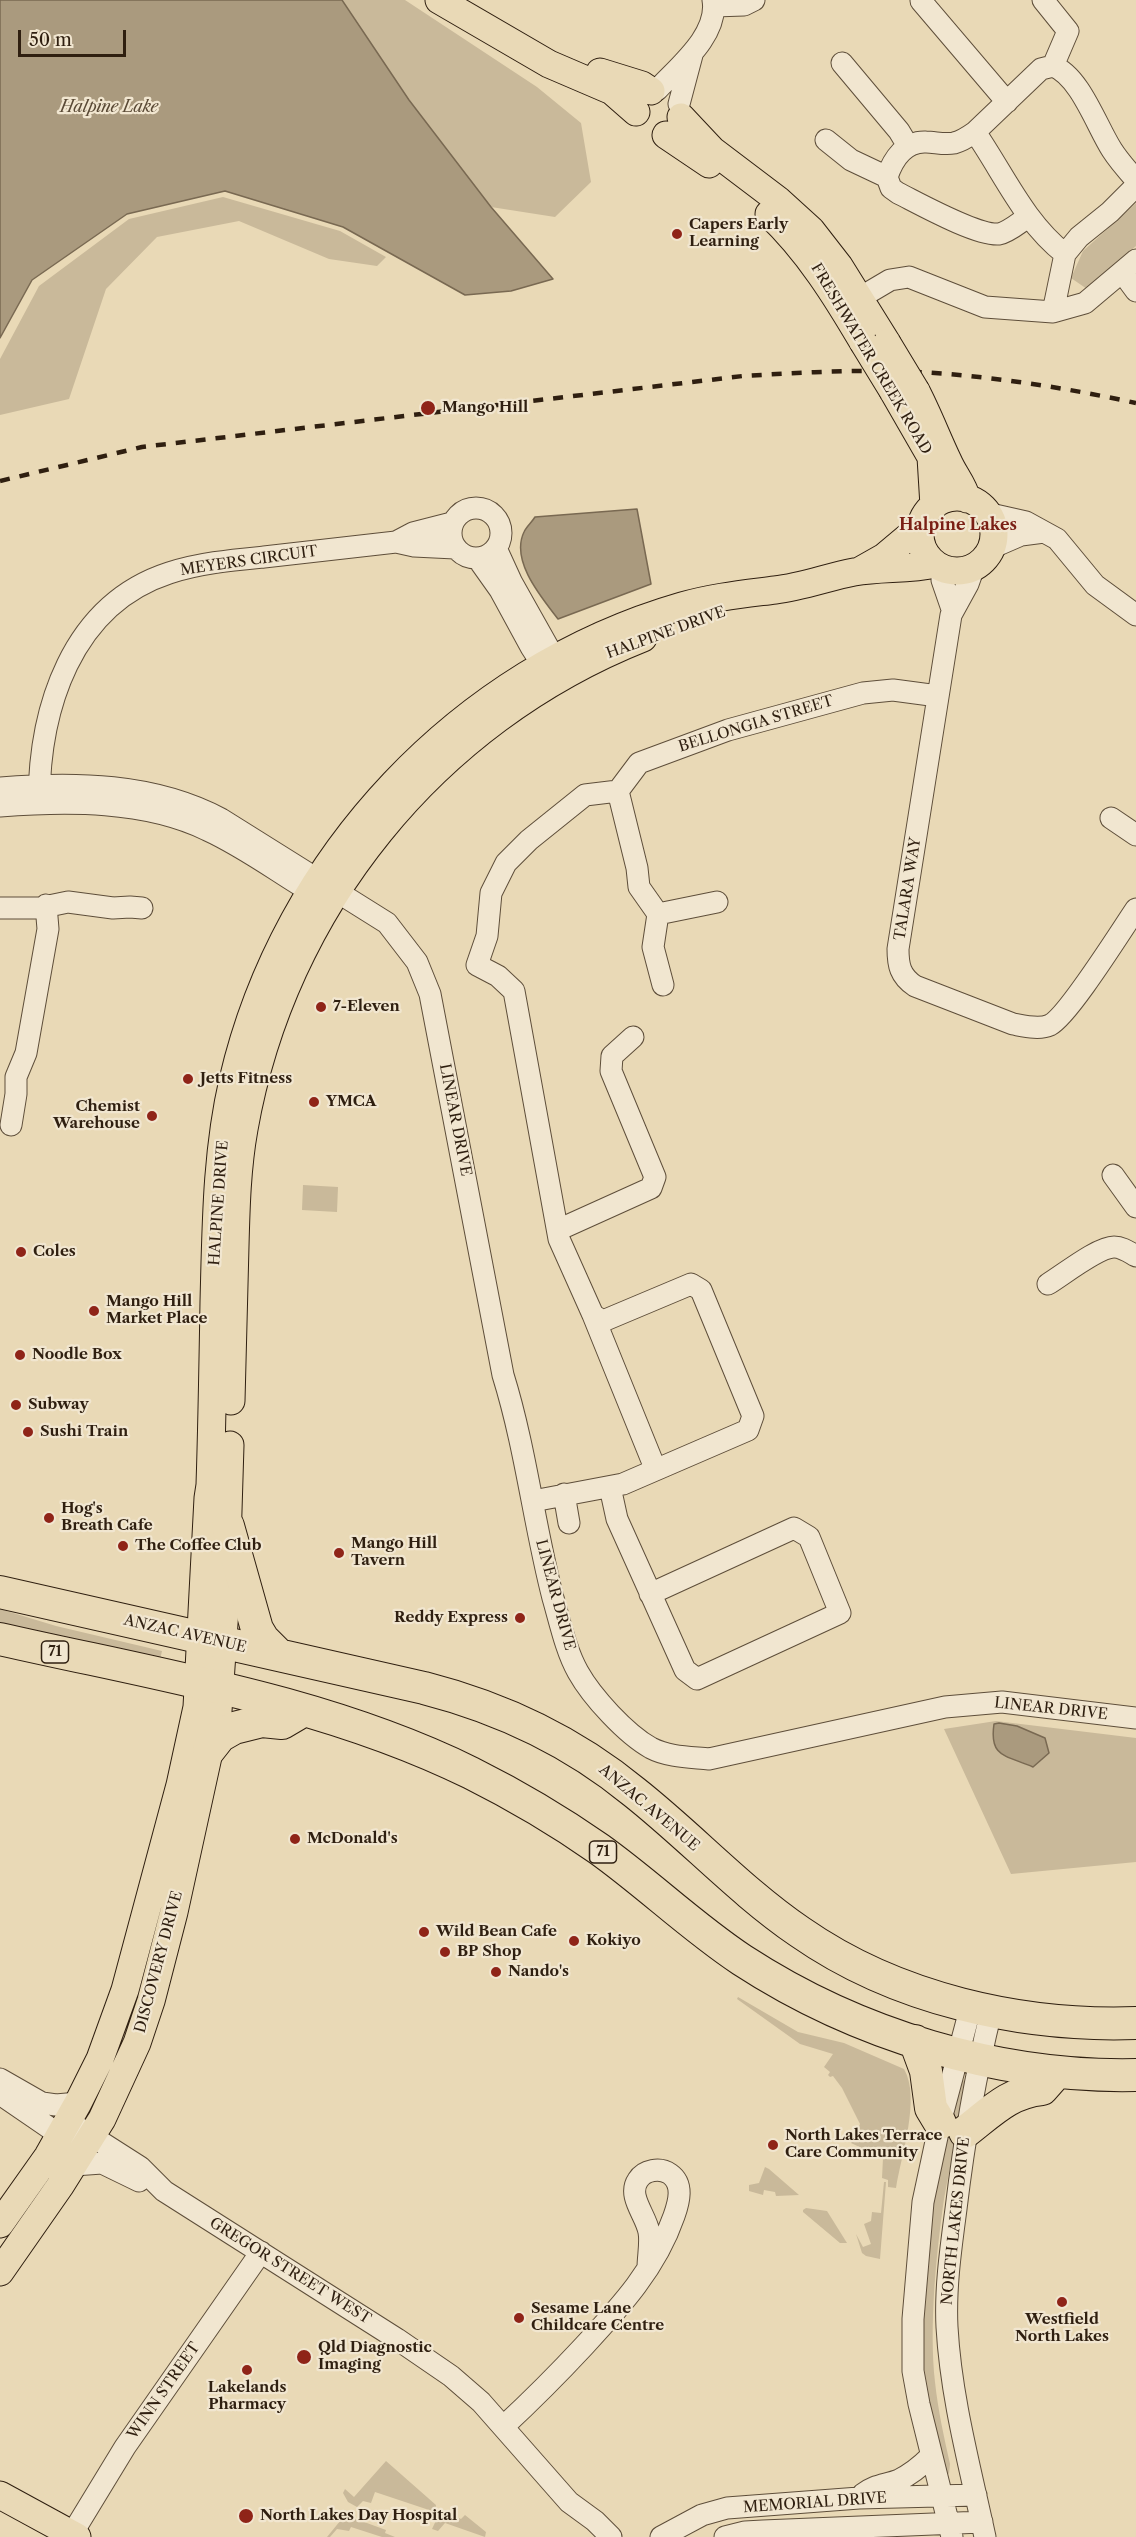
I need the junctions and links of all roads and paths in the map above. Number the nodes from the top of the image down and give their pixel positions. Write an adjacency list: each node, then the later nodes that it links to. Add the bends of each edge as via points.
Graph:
1 (439, 0): 10 (main road, FRESHWATER CREEK ROAD, via 549,64)
2 (461, 0): 10 (main road, FRESHWATER CREEK ROAD, via 535,44 642,86)
3 (754, 0): 6 (street, via 744,5)
4 (1043, 0): 8 (street, via 1068,31)
5 (921, 1): 9 (street)
6 (714, 3): 10 (street, via 709,28)
7 (842, 63): 13 (street, via 900,131)
8 (1053, 66): 9 (street, via 1041,69); 15 (street, via 1066,74 1112,150)
9 (1007, 102): 11 (street)
10 (662, 108): 21 (main road, FRESHWATER CREEK ROAD, via 811,230 839,266)
11 (975, 132): 13 (street, via 952,144 926,142); 17 (street)
12 (826, 140): 14 (street, via 851,160)
13 (908, 146): 14 (street)
14 (888, 177): 17 (street, via 891,188 898,193 987,232 999,234)
15 (1136, 180)
16 (1136, 186): 18 (street)
17 (1028, 217): 18 (street)
18 (1065, 254): 22 (street)
19 (1129, 266): 20 (street); 22 (street, via 1085,303)
20 (1136, 291)
21 (851, 303): 22 (street, via 890,280 909,277 985,307); 23 (main road, FRESHWATER CREEK ROAD, bridge)
22 (1053, 312)
23 (904, 391): 24 (main road, FRESHWATER CREEK ROAD, via 930,417 948,461); 25 (main road, FRESHWATER CREEK ROAD, via 932,457)
24 (976, 506): 25 (main road, via 955,498 944,500); 27 (street); 31 (main road, via 993,530)
25 (927, 516): 33 (main road, via 922,547); 34 (main road, HALPINE DRIVE, via 884,557)
26 (452, 523): 28 (street, MEYERS CIRCUIT, via 413,533); 29 (street); 30 (street, via 462,512 485,510 501,527)
27 (1044, 532): 31 (street, via 1021,535); 36 (street, via 1062,543 1095,585)
28 (396, 542): 29 (street, MEYERS CIRCUIT); 41 (street, MEYERS CIRCUIT, via 183,569 157,578 120,599 84,634 64,670 43,743)
29 (455, 548): 32 (street)
30 (496, 548): 32 (street); 37 (street)
31 (982, 558): 33 (main road, via 952,571); 35 (street, TALARA WAY)
32 (478, 559): 37 (street)
33 (938, 566): 34 (main road, HALPINE DRIVE); 35 (street, TALARA WAY)
34 (857, 572): 37 (main road, HALPINE DRIVE, via 684,605 637,621)
35 (952, 609): 38 (street, TALARA WAY)
36 (1136, 615)
37 (554, 670): 45 (main road, HALPINE DRIVE, via 434,771)
38 (938, 696): 40 (street, BELLONGIA STREET, via 893,690 863,693 728,730 639,763); 50 (street, TALARA WAY, via 898,949 901,972 907,981 1013,1023 1027,1027 1050,1025 1066,1010)
39 (0, 788): 41 (street)
40 (618, 791): 51 (street, via 639,887); 58 (street, via 585,795 506,863 491,894 488,930 477,964 514,991)
41 (39, 794): 42 (street); 45 (street, LINEAR DRIVE, via 177,818)
42 (0, 806)
43 (1111, 818): 44 (street)
44 (1136, 835)
45 (324, 891): 65 (street, LINEAR DRIVE, via 380,931 398,938 417,962 430,994 503,1375); 67 (main road, HALPINE DRIVE, via 308,940 279,1000 261,1055 244,1131 236,1198); 71 (main road, HALPINE DRIVE, via 284,940 256,1007 233,1082 223,1138 216,1232 208,1498)
46 (717, 902): 51 (street)
47 (46, 905): 48 (street); 49 (street, via 68,902); 54 (street, via 48,929 26,1053)
48 (0, 908)
49 (142, 908)
50 (1136, 909)
51 (658, 914): 52 (street, via 653,947)
52 (663, 985)
53 (633, 1036): 58 (street, via 612,1056 611,1071 655,1177 651,1188)
54 (8, 1076): 55 (street, via 16,1094)
55 (11, 1125)
56 (1113, 1175): 57 (street)
57 (1135, 1201)
58 (558, 1230): 61 (street)
59 (1136, 1256): 60 (street, via 1113,1247 1102,1250)
60 (1048, 1284)
61 (593, 1315): 62 (street); 62 (street, via 603,1321 691,1284 701,1290 753,1416 748,1430)
62 (656, 1468): 63 (street)
63 (610, 1487): 64 (street); 69 (street, via 617,1519)
64 (564, 1494): 65 (street); 66 (street)
65 (533, 1501): 75 (street, LINEAR DRIVE, via 560,1623 578,1672 623,1726 651,1748 677,1756 709,1759 945,1707 1002,1702)
66 (569, 1523)
67 (228, 1526): 71 (main road, HALPINE DRIVE); 72 (highway, via 257,1629)
68 (0, 1592): 71 (highway, ANZAC AVENUE)
69 (650, 1594): 69 (street, via 685,1670 697,1678 840,1613 809,1537 794,1528)
70 (0, 1640): 73 (highway, 71)
71 (213, 1640): 72 (highway, ANZAC AVENUE); 73 (main road)
72 (279, 1655): 77 (highway, ANZAC AVENUE, via 458,1697 530,1725 590,1759 633,1791 748,1893 800,1933 881,1977)
73 (209, 1687): 74 (highway, 71); 76 (main road, DISCOVERY DRIVE, via 218,1712); 85 (main road, DISCOVERY DRIVE, via 197,1707 125,1990 100,2059)
74 (303, 1711): 76 (highway, via 282,1723 262,1721 234,1728 220,1736); 79 (highway, 71, via 419,1749 497,1787 599,1849 721,1945 762,1972 816,2002)
75 (1136, 1718)
76 (209, 1750): 87 (main road, DISCOVERY DRIVE, via 151,2001 125,2070)
77 (981, 2009): 78 (highway, ANZAC AVENUE, via 1090,2024); 80 (street, NORTH LAKES DRIVE)
78 (1136, 2023)
79 (915, 2042): 80 (highway, 71); 86 (highway, via 926,2072 931,2108)
80 (969, 2057): 81 (highway, 71); 86 (street, NORTH LAKES DRIVE)
81 (1058, 2072): 82 (highway, 71); 86 (highway, via 1042,2089 1017,2093)
82 (1136, 2075)
83 (0, 2079): 85 (street, via 42,2103 56,2105)
84 (0, 2094): 85 (street)
85 (69, 2120): 87 (street); 89 (main road, DISCOVERY DRIVE)
86 (953, 2127): 94 (street, NORTH LAKES DRIVE, via 923,2202 913,2319 913,2371); 96 (street, NORTH LAKES DRIVE, via 947,2324 954,2394)
87 (83, 2151): 88 (street, GREGOR STREET WEST); 88 (street, GREGOR STREET WEST, via 140,2167); 92 (main road, DISCOVERY DRIVE)
88 (164, 2191): 90 (street, GREGOR STREET WEST)
89 (0, 2224)
90 (261, 2252): 93 (street, GREGOR STREET WEST, via 439,2367 481,2402); 102 (street, WINN STREET, via 125,2447)
91 (648, 2268): 93 (street, via 623,2305)
92 (0, 2272)
93 (503, 2427): 99 (street, GREGOR STREET WEST)
94 (930, 2457): 97 (street, NORTH LAKES DRIVE); 98 (street, via 899,2480 872,2487)
95 (0, 2495): 102 (main road)
96 (976, 2495): 97 (street, MEMORIAL DRIVE); 101 (street, NORTH LAKES DRIVE)
97 (940, 2496): 98 (street, MEMORIAL DRIVE); 100 (street, NORTH LAKES DRIVE)
98 (859, 2498): 105 (street, MEMORIAL DRIVE, via 725,2509 692,2519)
99 (569, 2502): 103 (street, GREGOR STREET WEST); 104 (street, GREGOR STREET WEST)
100 (950, 2530): 101 (street, MEMORIAL DRIVE); 106 (street, MEMORIAL DRIVE, via 754,2531)
101 (983, 2530)
102 (75, 2536)
103 (591, 2537)
104 (611, 2537)
105 (661, 2537)
106 (725, 2537)

